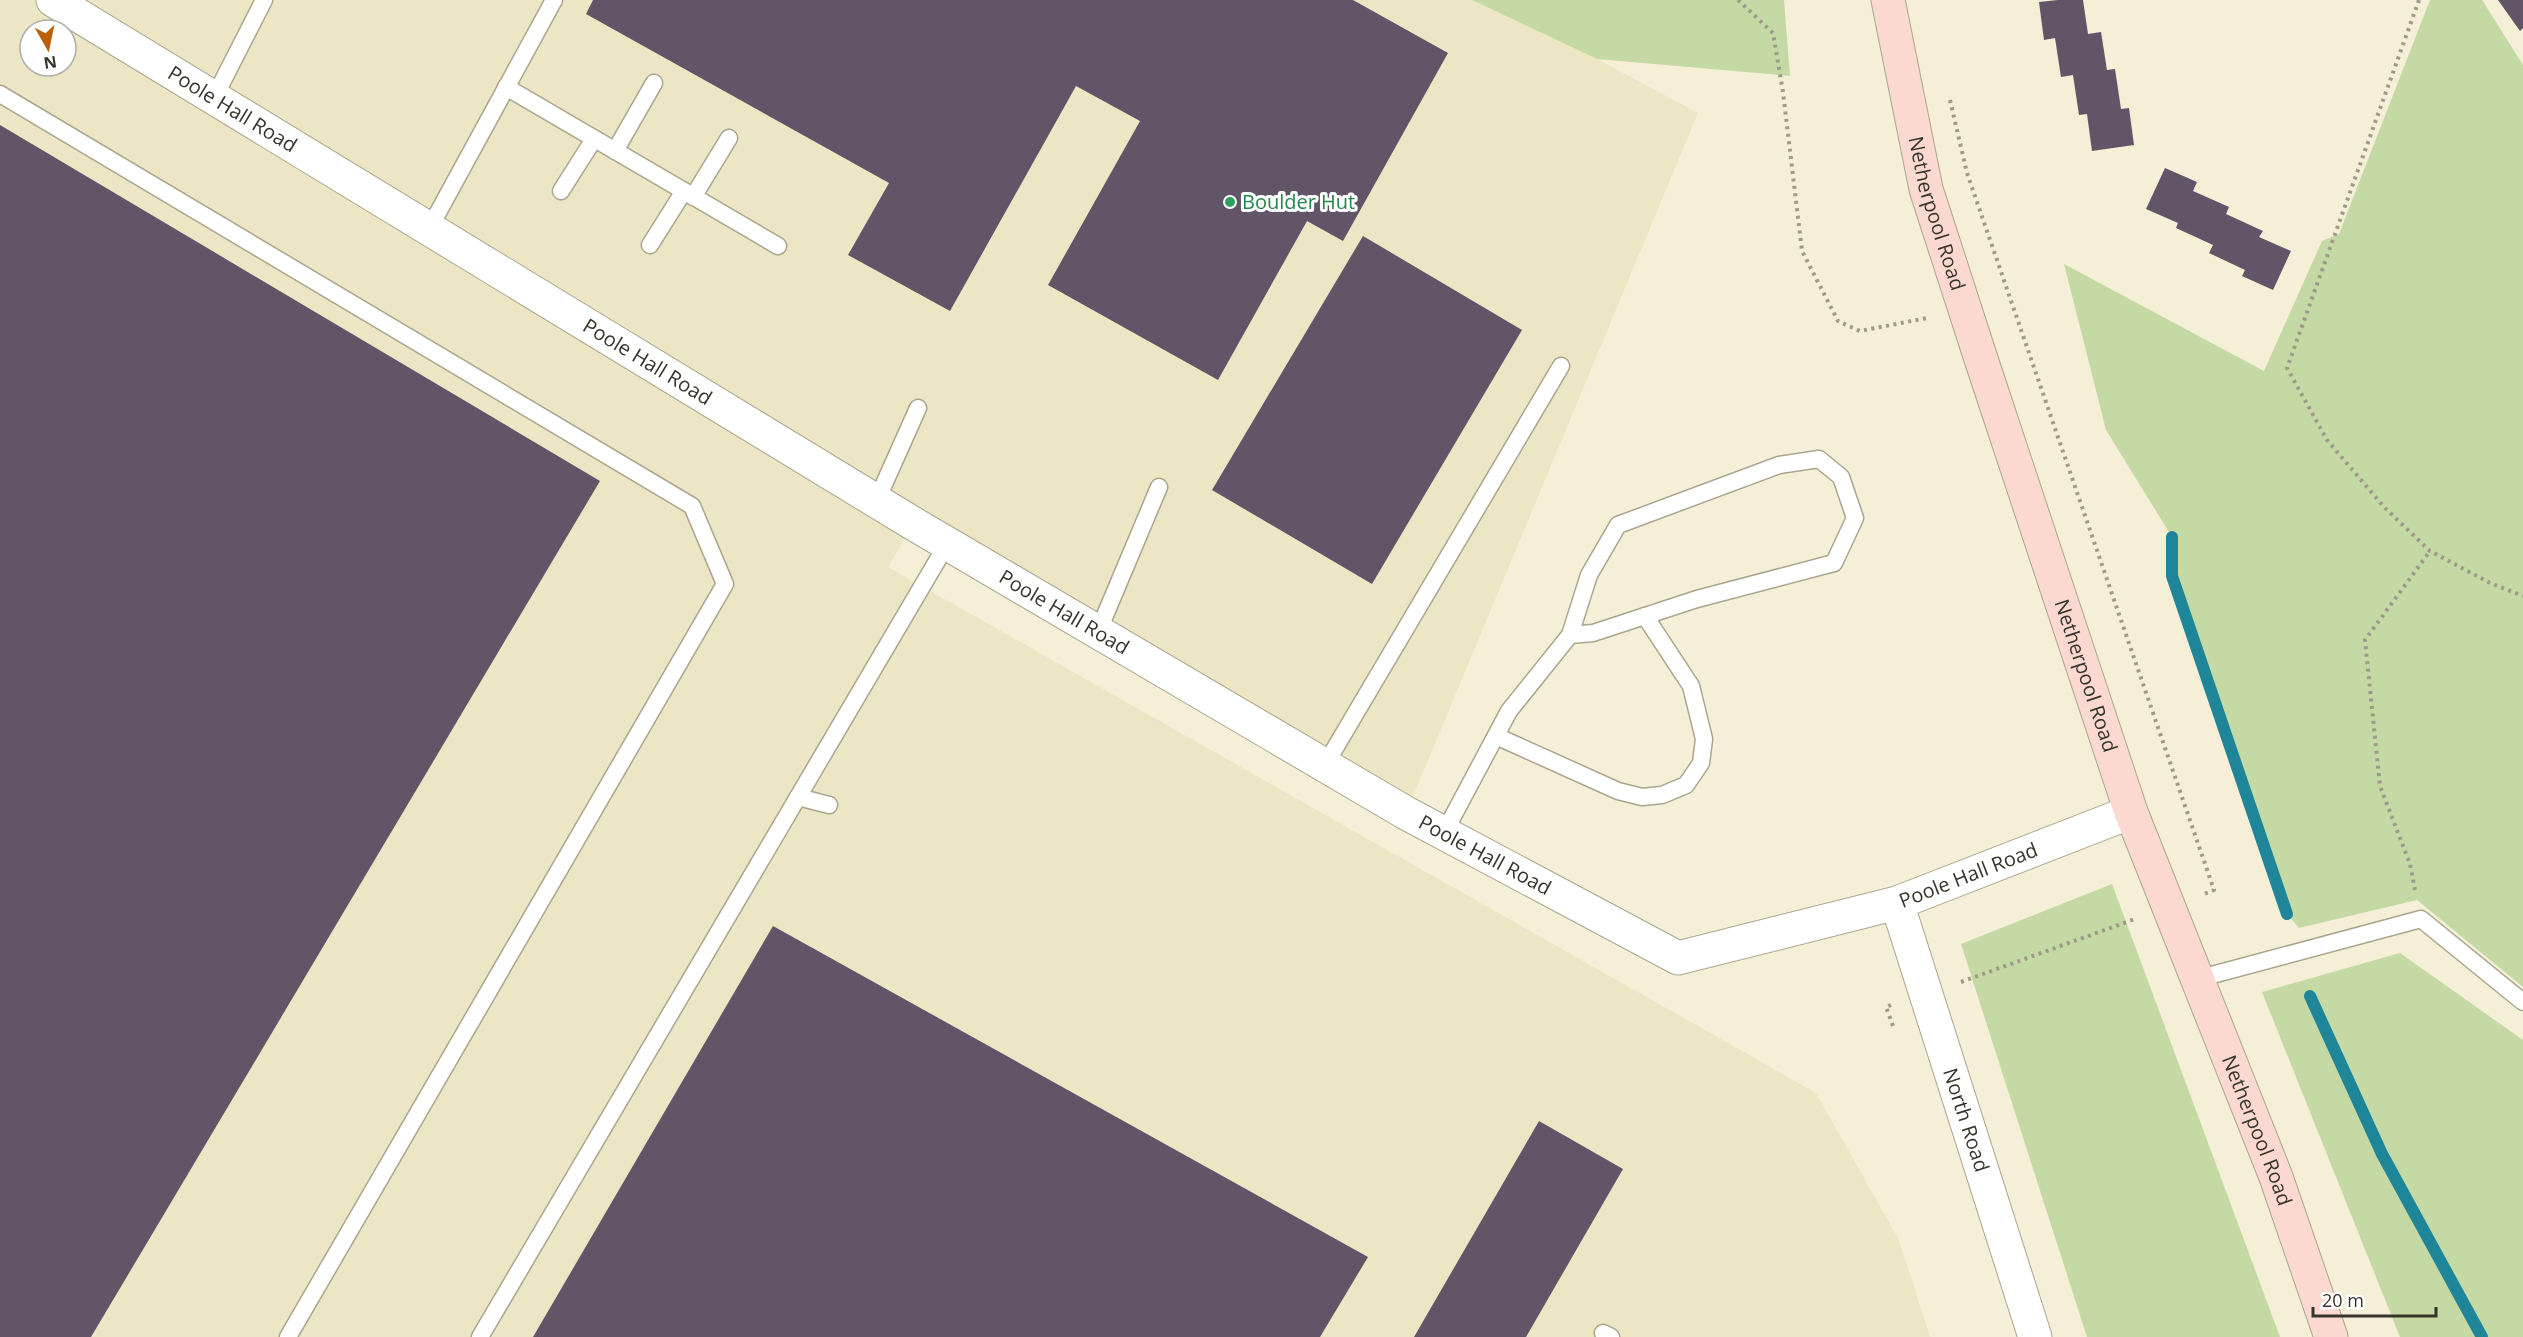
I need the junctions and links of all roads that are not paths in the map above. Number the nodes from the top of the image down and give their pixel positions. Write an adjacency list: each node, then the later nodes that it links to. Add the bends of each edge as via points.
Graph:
1 (53, 0): 8 (street, Poole Hall Road)
2 (264, 0): 8 (lane)
3 (554, 0): 6 (lane)
4 (1888, 0): 29 (main road, Netherpool Road, via 1926,189)
5 (654, 83): 11 (lane)
6 (506, 87): 10 (lane); 14 (lane)
7 (0, 94): 34 (lane, via 692,506 725,584)
8 (214, 98): 14 (street, Poole Hall Road)
9 (729, 138): 13 (lane)
10 (594, 139): 11 (lane); 12 (lane)
11 (615, 151): 13 (lane)
12 (561, 191)
13 (688, 194): 15 (lane); 16 (lane)
14 (429, 229): 20 (street, Poole Hall Road)
15 (650, 245)
16 (778, 246)
17 (1561, 366): 26 (lane)
18 (918, 408): 20 (lane)
19 (1159, 487): 23 (lane)
20 (876, 502): 21 (street, Poole Hall Road)
21 (946, 544): 23 (street, Poole Hall Road); 27 (lane)
22 (1645, 616): 24 (lane, via 1593,633); 24 (lane, via 1834,563 1855,518 1841,477 1819,459 1779,465 1618,525 1589,575); 25 (lane, via 1691,686 1704,740 1701,763 1686,785 1662,795 1618,791)
23 (1098, 632): 26 (street, Poole Hall Road)
24 (1570, 635): 25 (lane, via 1509,711)
25 (1496, 736): 30 (lane)
26 (1325, 765): 30 (street, Poole Hall Road)
27 (798, 797): 28 (lane); 35 (lane)
28 (829, 805)
29 (2131, 812): 31 (street, Poole Hall Road); 32 (main road, Netherpool Road)
30 (1444, 833): 31 (street, Poole Hall Road, via 1678,958)
31 (1897, 903): 36 (street, North Road)
32 (2197, 979): 33 (lane, via 2421,919); 37 (main road, Netherpool Road, via 2276,1177)
33 (2523, 1002)
34 (288, 1337)
35 (480, 1337)
36 (2035, 1337)
37 (2331, 1337)

